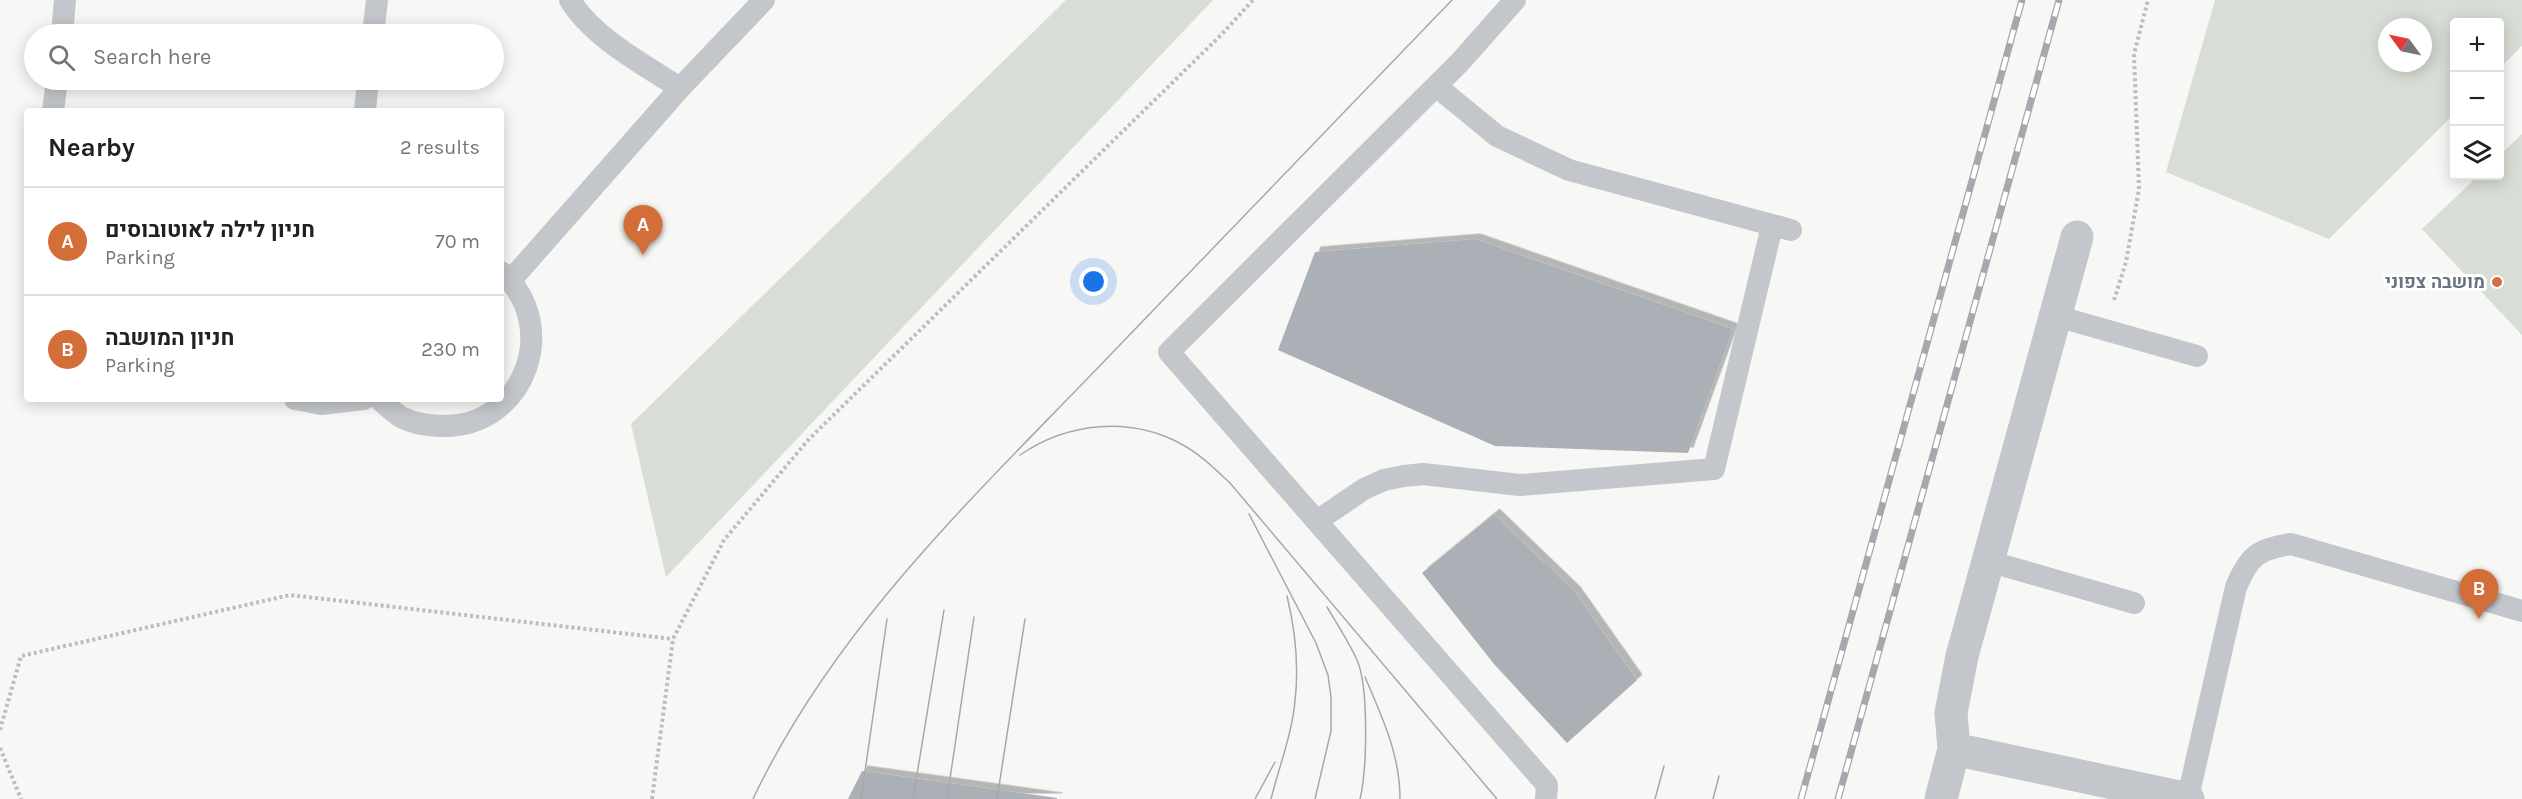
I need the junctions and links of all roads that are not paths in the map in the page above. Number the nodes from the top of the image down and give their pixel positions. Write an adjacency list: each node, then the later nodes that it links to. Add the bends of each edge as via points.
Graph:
1 (65, 0): 6 (lane)
2 (377, 0): 7 (lane)
3 (570, 0): 9 (lane, via 577,12 620,49)
4 (764, 0): 9 (lane)
5 (1515, 0): 8 (lane)
6 (63, 24)
7 (374, 24)
8 (1436, 86): 21 (lane, via 1169,352); 21 (lane, via 1497,136 1569,170 1782,228 1713,469 1520,485 1432,475 1404,476 1364,489)
9 (680, 88): 15 (lane)
10 (56, 90): 12 (lane)
11 (367, 90): 13 (lane)
12 (53, 108)
13 (365, 108)
14 (2077, 237): 16 (street)
15 (506, 276): 20 (lane, via 527,307 533,337 528,368 513,395 490,415 461,426 431,426 401,417)
16 (2056, 316): 17 (lane); 22 (street)
17 (2197, 356)
18 (311, 402): 19 (lane)
19 (338, 402)
20 (383, 402)
21 (1317, 521): 27 (lane, via 1547,784)
22 (1988, 561): 23 (lane); 25 (street, via 1951,713)
23 (2134, 603)
24 (2522, 612): 26 (lane, via 2291,544 2255,555 2236,587)
25 (1954, 749): 26 (street); 28 (street)
26 (2188, 798)
27 (1546, 799)
28 (1941, 799)

